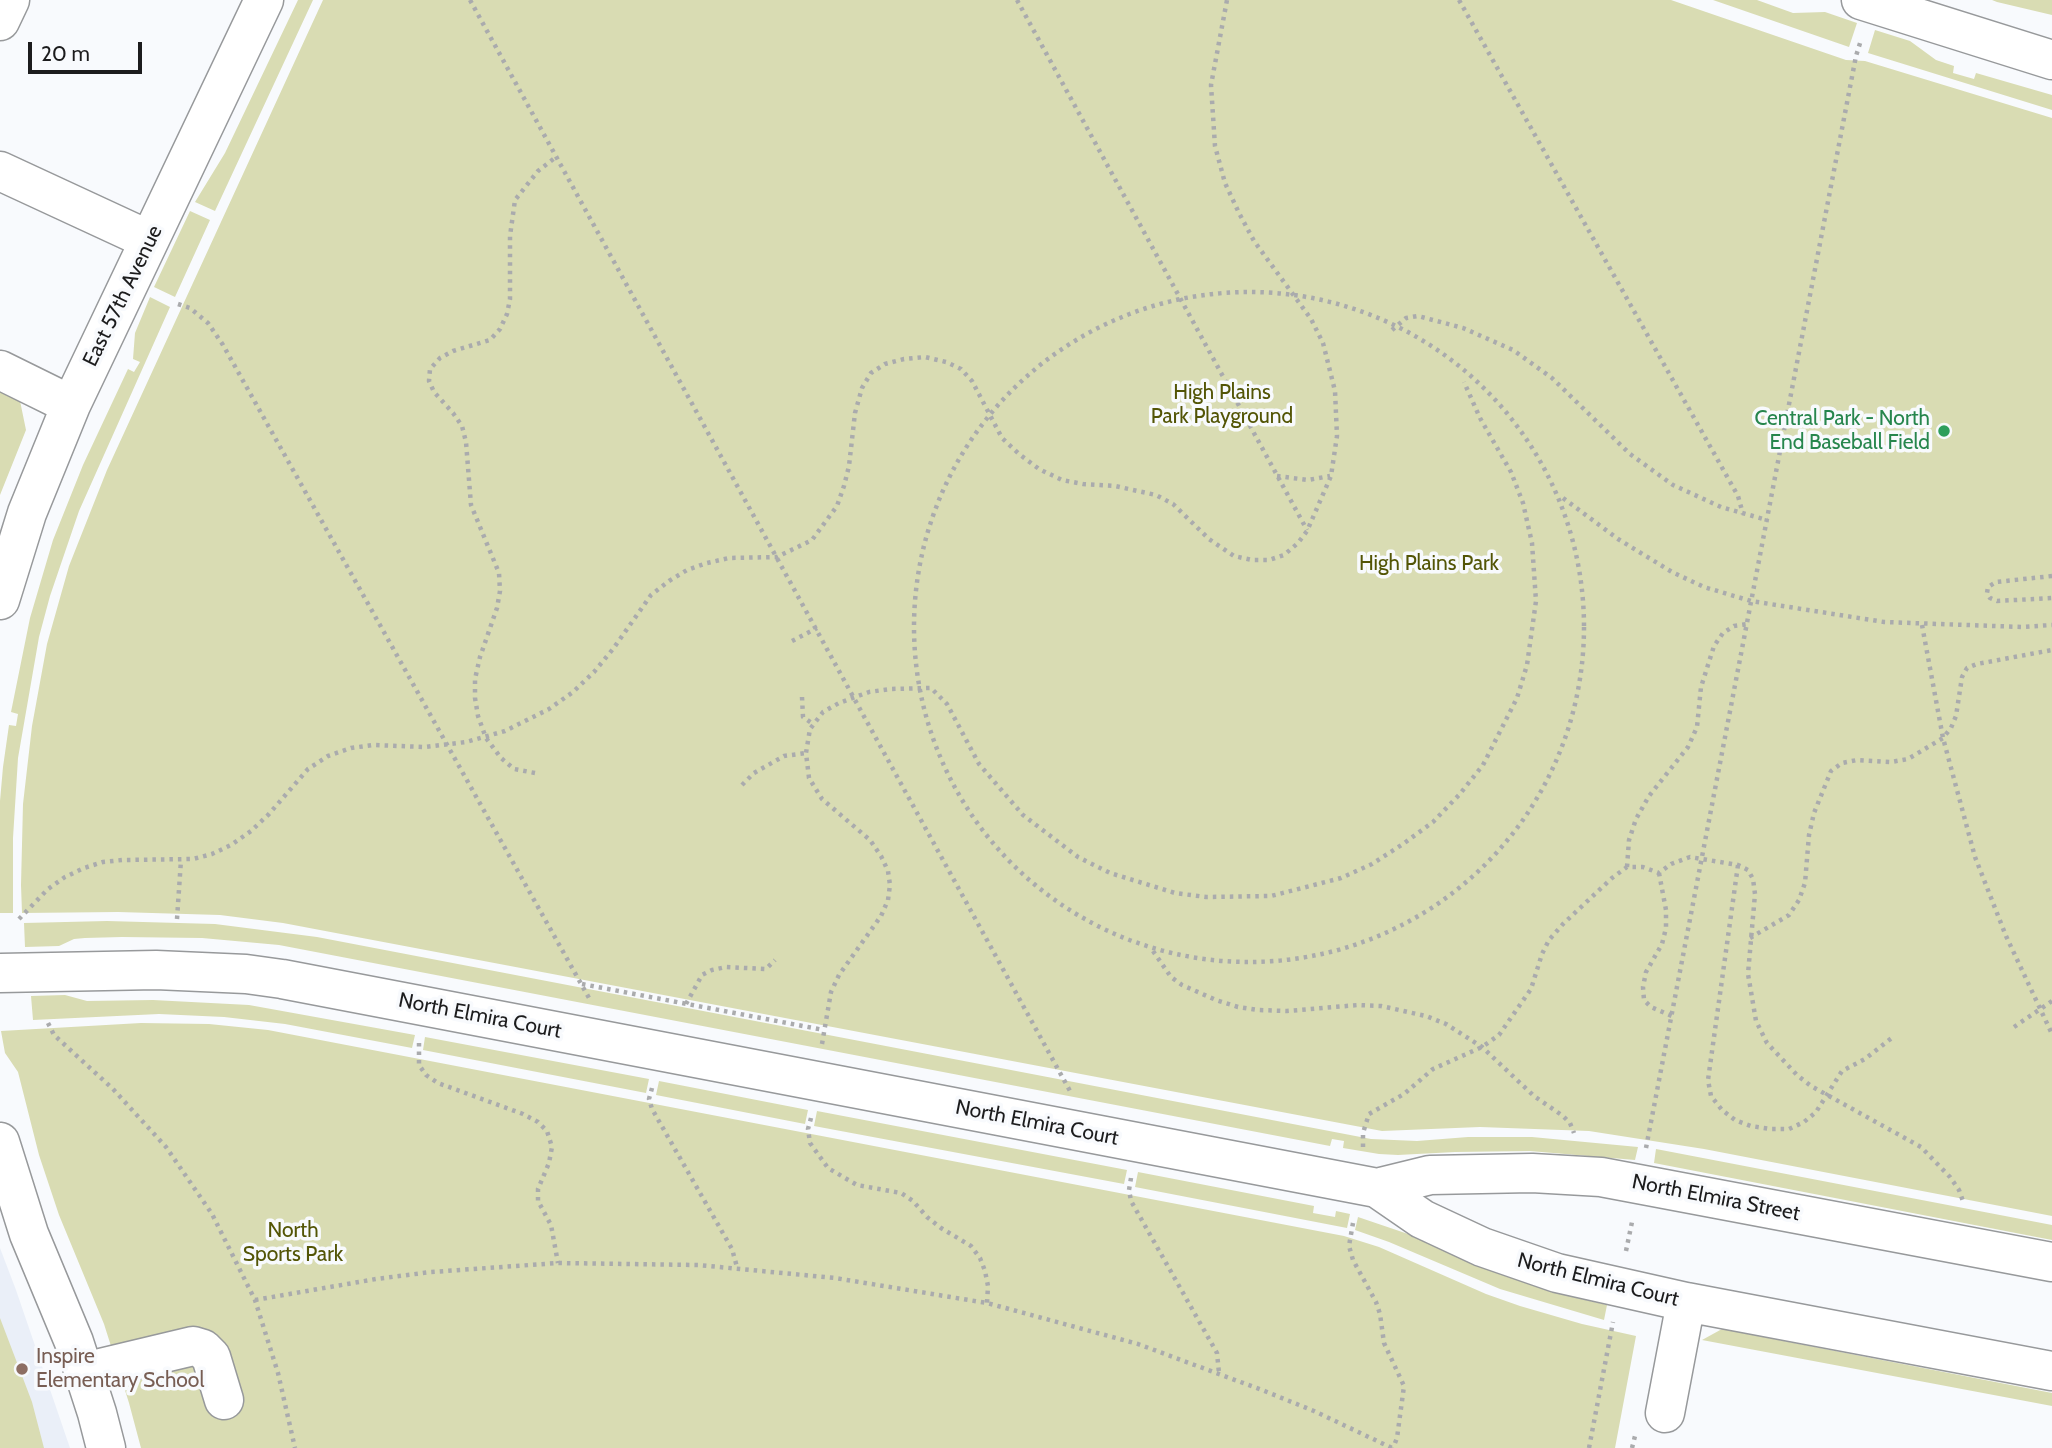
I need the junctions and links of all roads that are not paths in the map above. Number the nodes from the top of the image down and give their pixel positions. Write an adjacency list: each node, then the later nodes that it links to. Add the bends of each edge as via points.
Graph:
1 (10, 0): 4 (street)
2 (264, 0): 7 (street, East 57th Avenue)
3 (1862, 18): 5 (street)
4 (0, 21)
5 (2052, 60)
6 (0, 171): 7 (street)
7 (149, 240): 9 (street, East 57th Avenue)
8 (0, 370): 9 (street)
9 (71, 405): 10 (street, East 57th Avenue, via 27,513)
10 (0, 600)
11 (0, 973): 13 (street, North Elmira Court, via 156,970 282,979)
12 (0, 1142): 17 (street, via 29,1234)
13 (1366, 1201): 14 (street, North Elmira Street, via 1430,1175 1601,1177); 15 (street, North Elmira Court, via 1422,1219 1522,1262)
14 (2052, 1262)
15 (1686, 1302): 16 (street, North Elmira Court); 19 (street)
16 (2052, 1371)
17 (84, 1372): 18 (street, via 193,1346 211,1357); 20 (street)
18 (224, 1400)
19 (1665, 1413)
20 (106, 1448)

